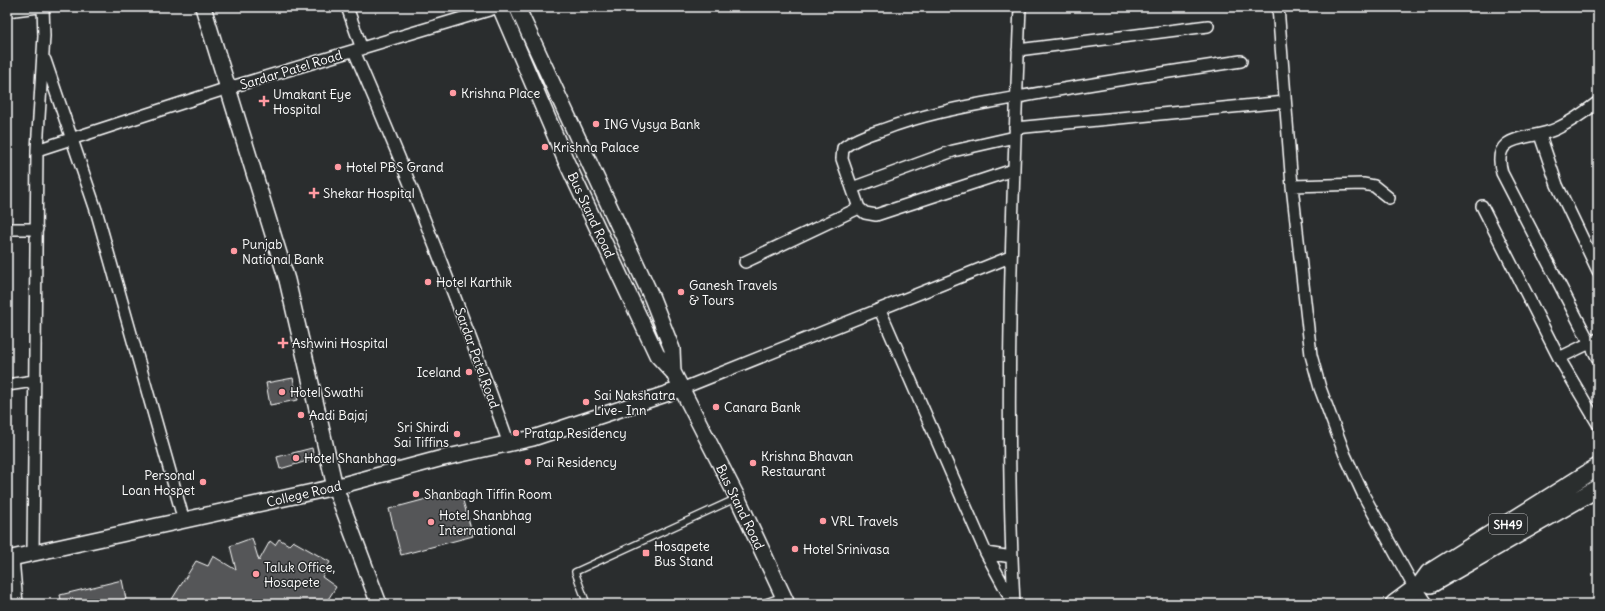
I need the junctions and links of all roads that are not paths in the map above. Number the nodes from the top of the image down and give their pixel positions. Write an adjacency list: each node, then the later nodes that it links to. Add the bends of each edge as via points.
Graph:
1 (38, 7): 9 (street)
2 (43, 7): 13 (street)
3 (204, 7): 15 (main road, Sardar Patel Road)
4 (348, 7): 11 (street, Sardar Patel Road)
5 (500, 7): 11 (street, Sardar Patel Road); 38 (main road, Bus Stand Road, via 566,161 657,355)
6 (515, 7): 38 (main road, Bus Stand Road, via 652,298 672,349)
7 (1021, 7): 12 (street)
8 (1278, 7): 17 (street)
9 (7, 11)
10 (1208, 26): 12 (street)
11 (358, 50): 15 (street, Sardar Patel Road); 43 (street, Sardar Patel Road, via 474,344)
12 (1018, 50): 16 (street)
13 (43, 56): 21 (street); 22 (street)
14 (1241, 61): 16 (street)
15 (228, 88): 21 (street); 45 (main road, Sardar Patel Road, via 287,280)
16 (1016, 97): 19 (street); 25 (street, via 908,120 848,144 843,148 842,159)
17 (1285, 102): 19 (street); 24 (street)
18 (1598, 102): 20 (street, via 1556,129)
19 (1015, 133): 23 (street); 25 (street, via 953,151)
20 (1540, 135): 33 (street, via 1557,185); 35 (street, via 1508,142 1500,153 1499,163 1502,173)
21 (71, 138): 22 (street); 48 (street, via 96,210)
22 (37, 150): 30 (street)
23 (1013, 170): 28 (street, via 876,215); 31 (street)
24 (1292, 186): 26 (street, via 1363,184 1374,186); 53 (street, via 1311,355 1320,388 1345,455 1364,496)
25 (852, 188): 28 (street)
26 (1388, 198)
27 (1482, 206): 36 (street)
28 (859, 208): 32 (street)
29 (7, 229): 30 (street)
30 (37, 229): 39 (street)
31 (1010, 257): 34 (street); 51 (street, via 1009,521)
32 (745, 262)
33 (1598, 270)
34 (880, 310): 41 (street); 50 (street)
35 (1594, 341): 36 (street); 37 (street)
36 (1560, 358): 42 (street)
37 (1598, 359)
38 (673, 372): 41 (main road, Bus Stand Road)
39 (34, 381): 40 (street); 49 (street)
40 (7, 385)
41 (681, 389): 43 (main road, College Road, via 598,418); 47 (main road, Bus Stand Road)
42 (1598, 424)
43 (509, 444): 45 (main road, College Road, via 439,459)
44 (1598, 467): 53 (main road, SH49, via 1429,573)
45 (335, 487): 48 (main road, College Road); 56 (main road, Sardar Patel Road)
46 (1598, 488): 53 (main road, SH49, via 1433,584)
47 (737, 497): 54 (main road, Bus Stand Road); 57 (lane, via 575,572)
48 (184, 521): 49 (main road, College Road)
49 (33, 553): 52 (main road, College Road)
50 (986, 553): 51 (street); 59 (street)
51 (1012, 557): 59 (street)
52 (10, 558): 55 (street)
53 (1418, 586): 60 (main road, SH49); 61 (main road)
54 (786, 600): 58 (lane)
55 (17, 604)
56 (379, 604)
57 (587, 604)
58 (760, 604)
59 (1013, 604)
60 (1394, 604)
61 (1425, 604)

